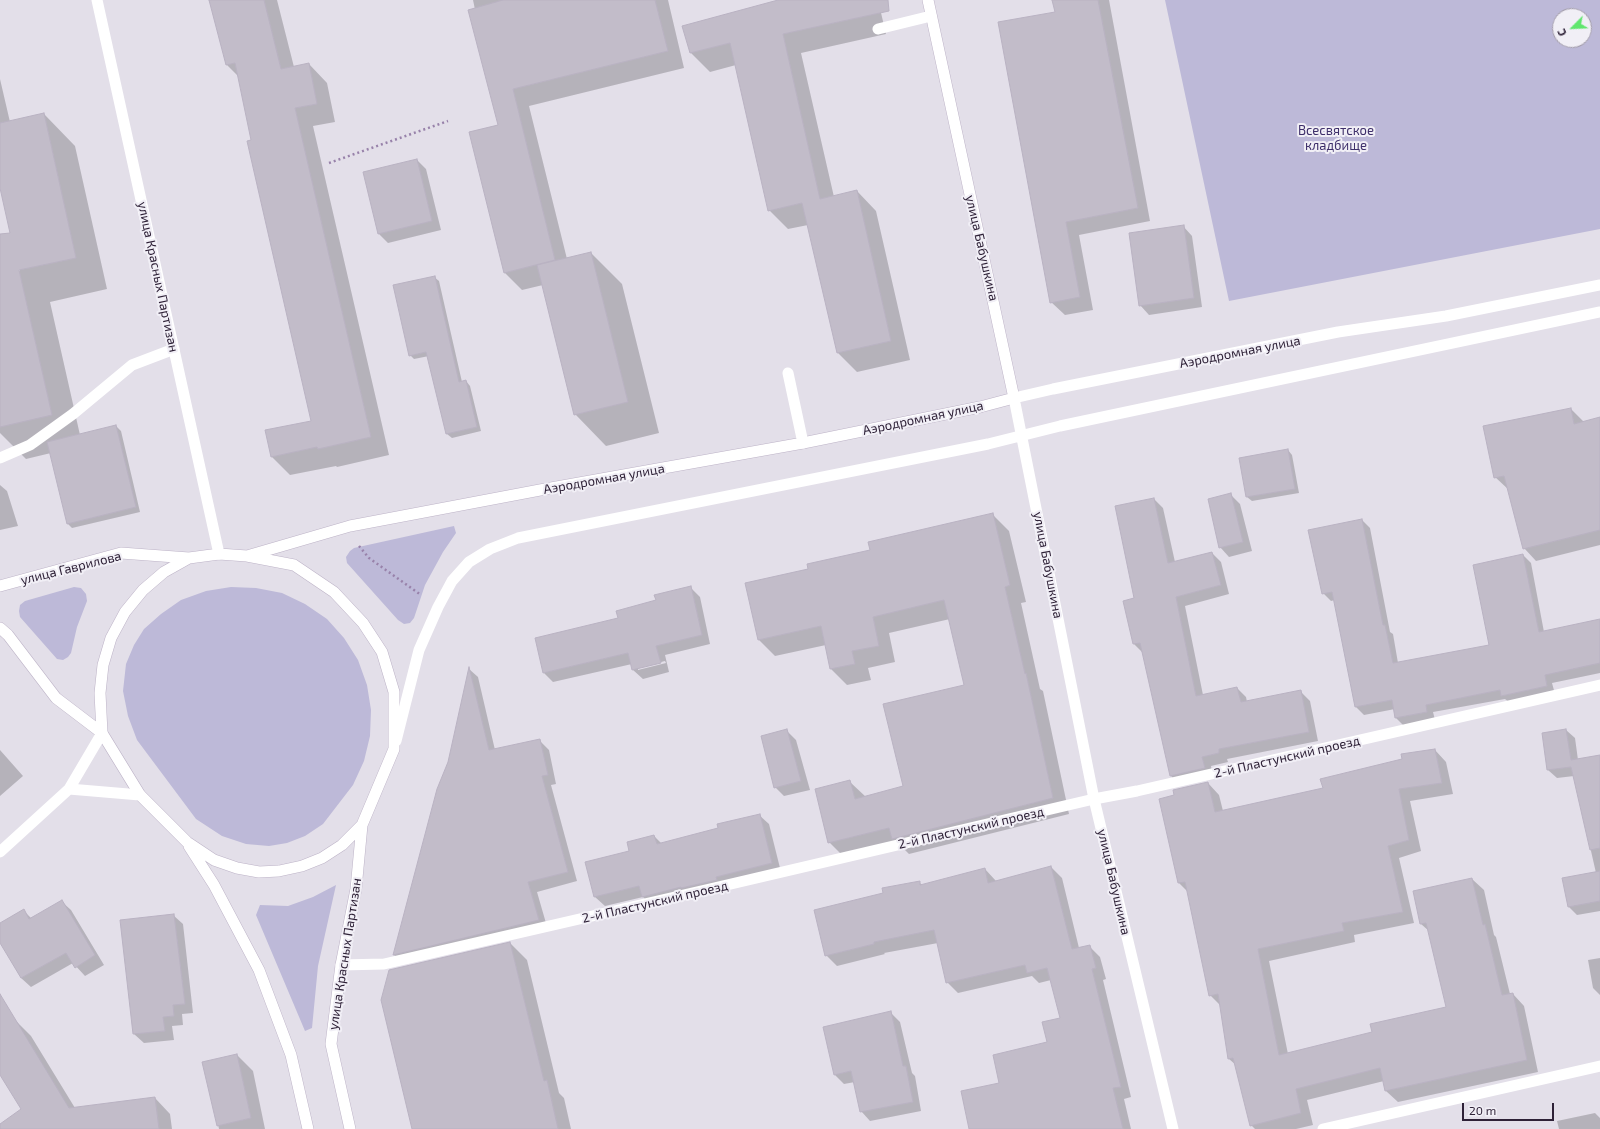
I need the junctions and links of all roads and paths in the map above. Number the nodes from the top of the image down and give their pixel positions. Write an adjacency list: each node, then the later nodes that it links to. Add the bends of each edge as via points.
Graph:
1 (97, 0): 9 (street, улица Красных Партизан)
2 (928, 0): 3 (street, улица Бабушкина)
3 (931, 16): 4 (street); 11 (street, улица Бабушкина)
4 (878, 29)
5 (448, 121): 6 (path)
6 (329, 163)
7 (1600, 285): 11 (street, Аэродромная улица, via 1446,316 1338,332)
8 (1600, 312): 12 (street)
9 (174, 349): 14 (street, via 132,365 73,414 30,445); 16 (street, улица Красных Партизан)
10 (788, 373): 13 (street)
11 (1014, 398): 12 (street, улица Бабушкина); 13 (street, Аэродромная улица)
12 (1022, 436): 24 (street, via 518,538 490,549 469,562 452,581 438,607 419,650); 27 (street, улица Бабушкина)
13 (803, 443): 17 (street, Аэродромная улица, via 350,526)
14 (0, 458)
15 (359, 546): 20 (path, via 369,558)
16 (219, 554): 17 (street); 18 (street)
17 (247, 556): 24 (street, via 294,565 334,592 363,622 382,652 394,692)
18 (190, 558): 19 (street, улица Гаврилова, via 121,553); 23 (street, via 164,572 143,590 125,612 111,638 103,665 100,693)
19 (0, 586)
20 (421, 595)
21 (0, 628): 23 (street, via 56,698)
22 (1600, 685): 27 (street, 2-й Пластунский проезд, via 1144,789)
23 (102, 733): 25 (street); 26 (street)
24 (394, 749): 28 (street)
25 (69, 789): 26 (street); 30 (street)
26 (140, 795): 29 (street)
27 (1094, 798): 31 (street, 2-й Пластунский проезд, via 384,964); 35 (street, улица Бабушкина)
28 (362, 825): 29 (street, via 342,845 322,858 279,871 260,872 237,868 214,860); 31 (street, улица Красных Партизан, via 356,889)
29 (187, 842): 33 (street, via 214,885 259,970 291,1055)
30 (0, 852)
31 (341, 965): 34 (street, улица Красных Партизан, via 331,1044)
32 (1600, 1066): 36 (street)
33 (308, 1129)
34 (350, 1129)
35 (1173, 1129)
36 (1323, 1129)

